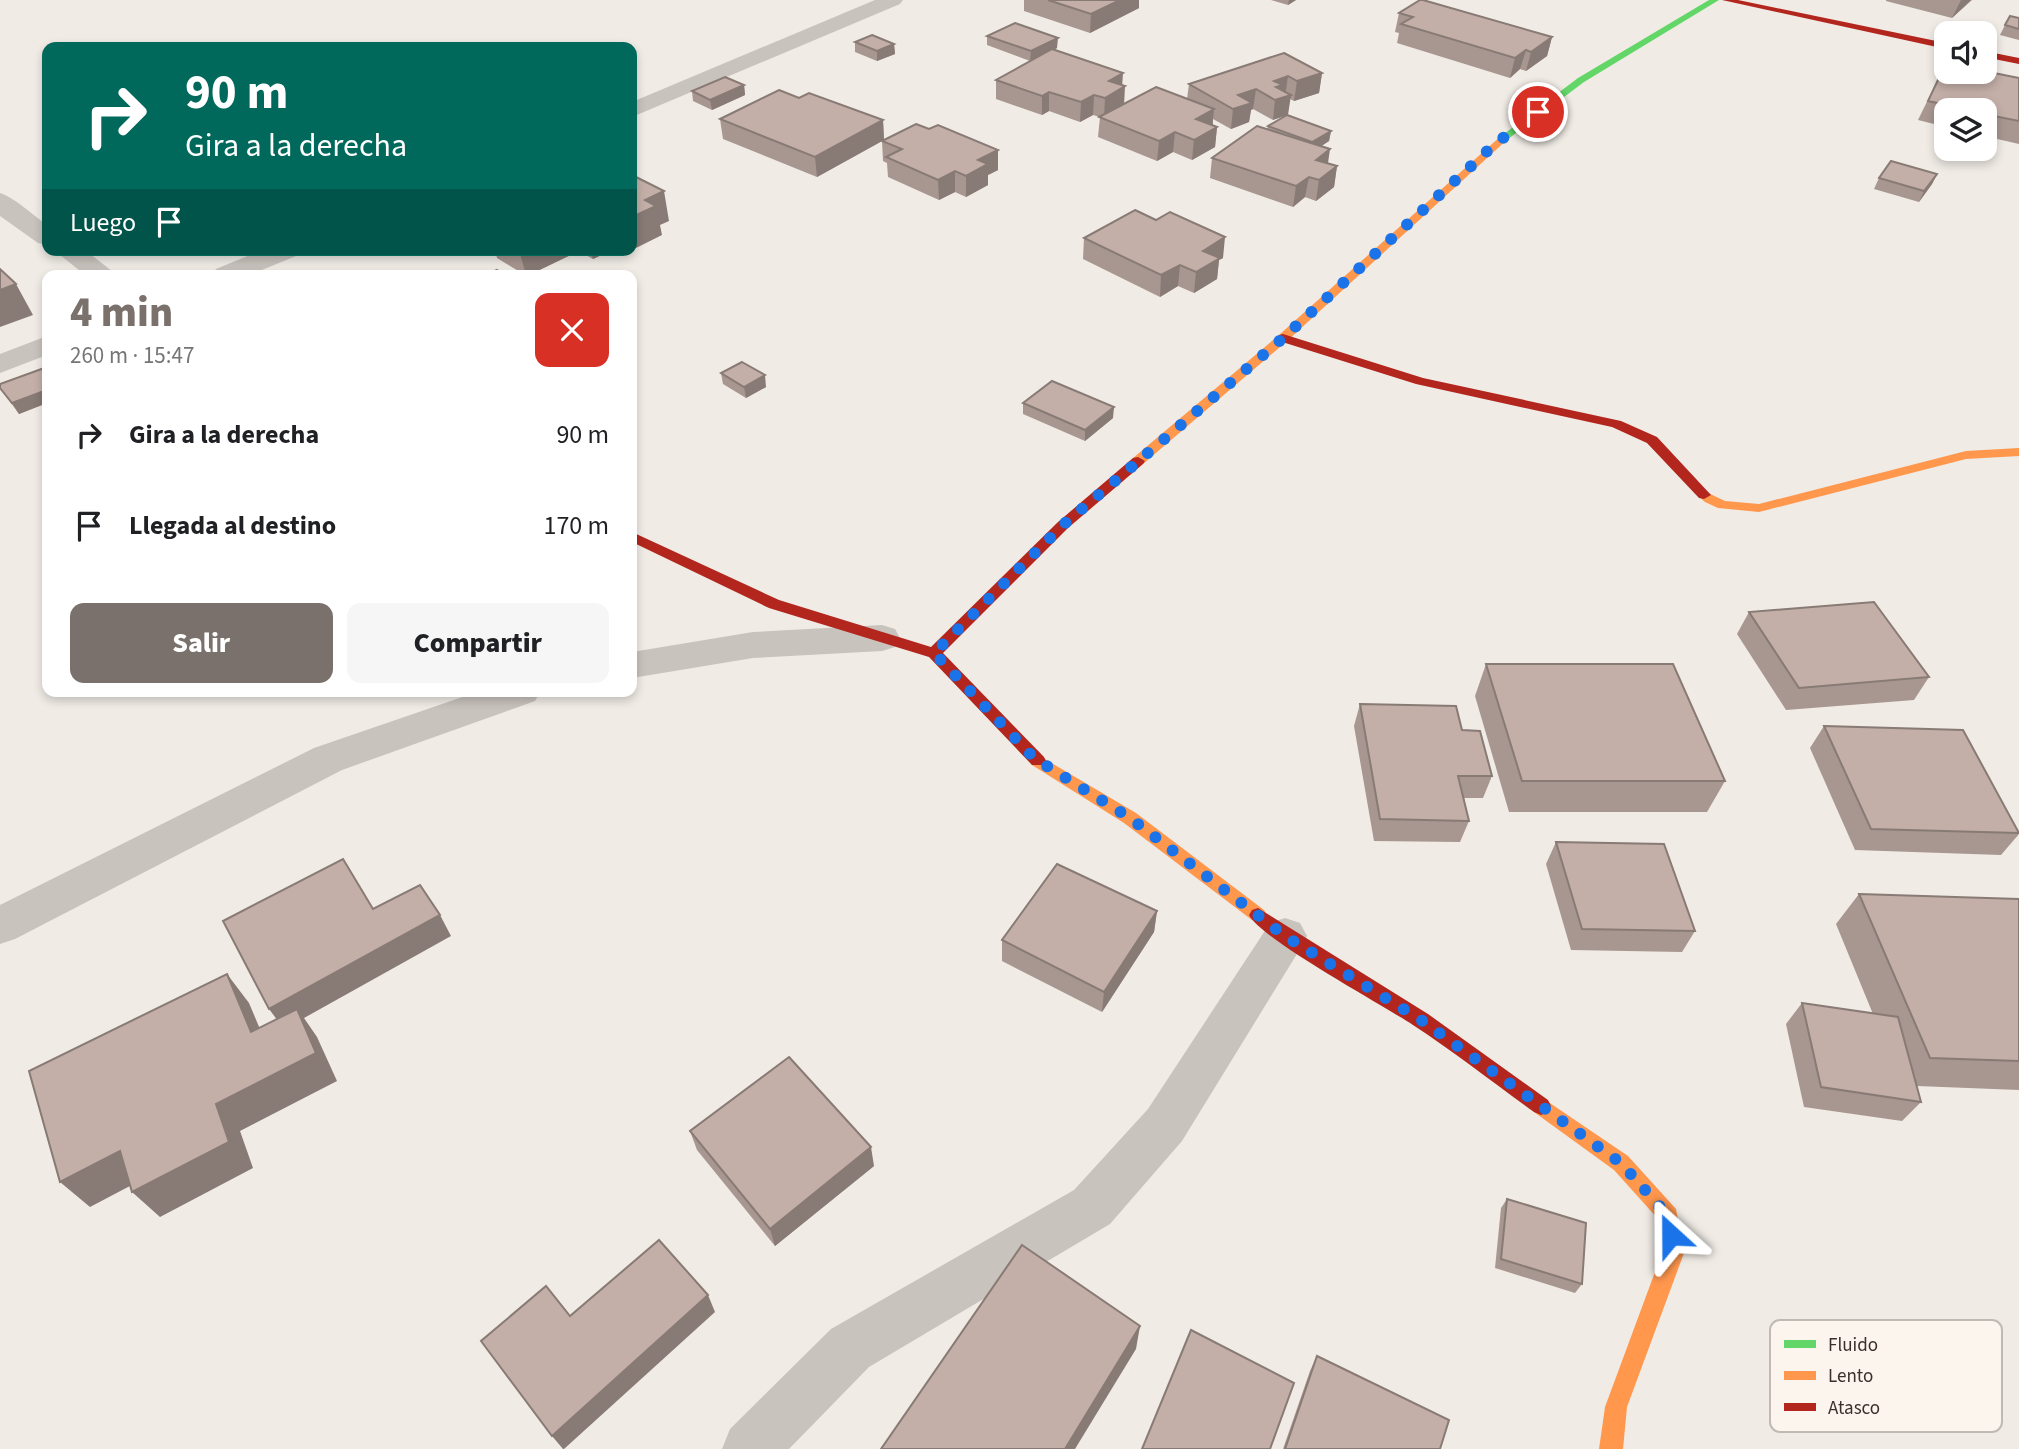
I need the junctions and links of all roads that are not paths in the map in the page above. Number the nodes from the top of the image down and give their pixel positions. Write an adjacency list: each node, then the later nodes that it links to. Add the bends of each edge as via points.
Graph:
1 (893, 0): 7 (street)
2 (1715, 0): 14 (street, via 1581,80 1495,144)
3 (1726, 0): 4 (street)
4 (1934, 43)
5 (1997, 57): 6 (street)
6 (2019, 61)
7 (637, 108)
8 (3, 208): 9 (street)
9 (42, 234)
10 (76, 256): 12 (street)
11 (272, 256): 13 (street)
12 (96, 270)
13 (238, 270)
14 (1283, 338): 17 (street, via 1420,381 1616,424 1652,440 1708,499 1733,507 1759,508 1966,455); 20 (street, via 1063,525)
15 (42, 347): 16 (street)
16 (0, 364)
17 (2019, 452)
18 (637, 539): 19 (street, via 774,604)
19 (882, 638): 20 (street); 21 (street, via 752,645)
20 (934, 653): 24 (street, via 1034,758 1130,818)
21 (637, 664)
22 (505, 697): 23 (street, via 328,759)
23 (0, 926)
24 (1285, 936): 25 (street, via 1165,1125 1092,1207 850,1348); 26 (street, via 1421,1020 1621,1163 1668,1216 1673,1253 1616,1407)
25 (750, 1449)
26 (1611, 1449)

